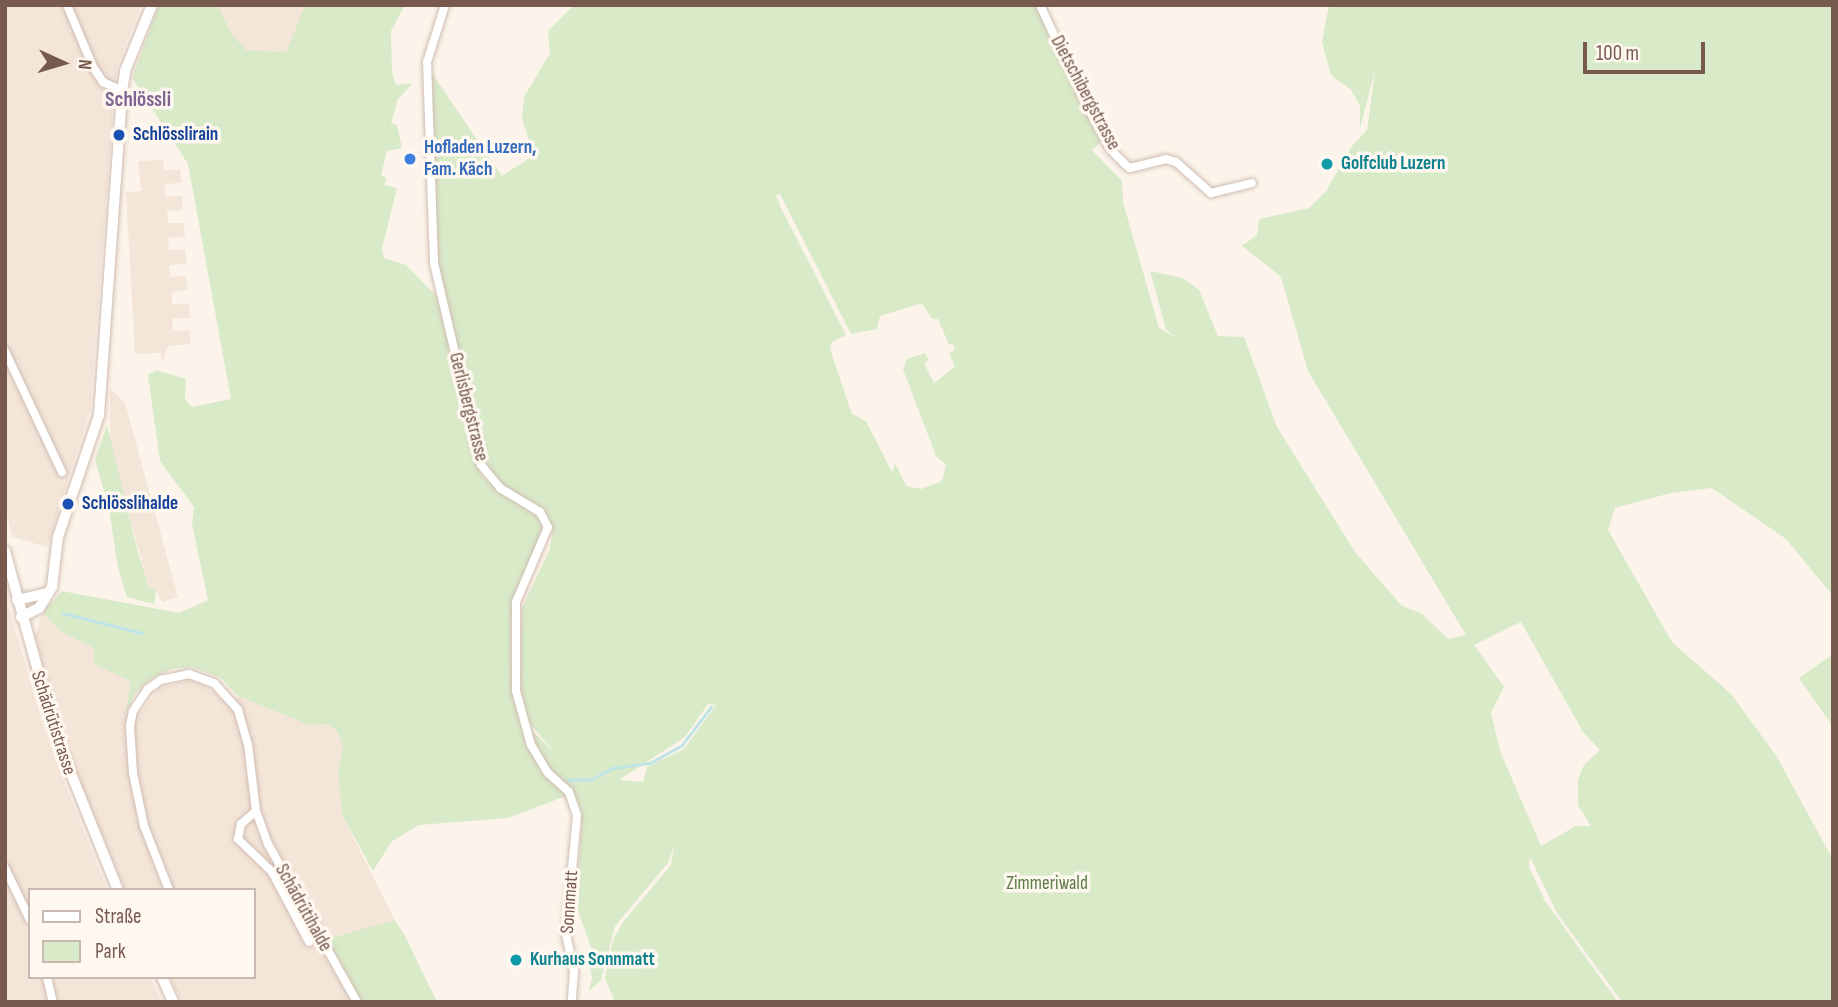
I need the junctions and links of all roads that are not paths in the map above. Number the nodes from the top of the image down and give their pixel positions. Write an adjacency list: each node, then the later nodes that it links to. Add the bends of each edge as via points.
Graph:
1 (67, 5): 5 (street, via 93,67 103,82)
2 (152, 5): 5 (main road, via 125,71)
3 (445, 5): 13 (street, Gerlisbergstrasse, via 427,62 434,263 481,465 500,488 546,520 546,538 516,602 516,691 531,745)
4 (1040, 5): 6 (street, Dietschibergstrasse, via 1110,149 1130,168 1166,159 1176,162 1210,193)
5 (122, 91): 10 (main road, via 101,401 91,443 63,517)
6 (1252, 183)
7 (5, 351): 8 (street)
8 (62, 472)
9 (5, 551): 11 (main road, Schädrütistrasse)
10 (48, 593): 11 (main road); 12 (main road, via 39,608)
11 (17, 600): 12 (main road, Schädrütistrasse)
12 (21, 617): 16 (main road, Schädrütistrasse, via 64,757)
13 (573, 801): 25 (street, Sonnmatt, via 577,826 565,934 574,971)
14 (256, 811): 17 (street, Schädrütihalde, via 248,744 230,698 214,682 189,674 161,680 148,689 132,718 133,774 144,826); 19 (street, Schädrütihalde, via 241,824 238,839 272,872); 24 (street, Schädrütihalde, via 279,867)
15 (5, 868): 18 (street)
16 (117, 888)
17 (168, 888)
18 (28, 916)
19 (309, 942)
20 (47, 979): 22 (street)
21 (163, 979): 23 (main road)
22 (53, 1002)
23 (173, 1002)
24 (357, 1002)
25 (572, 1002)

